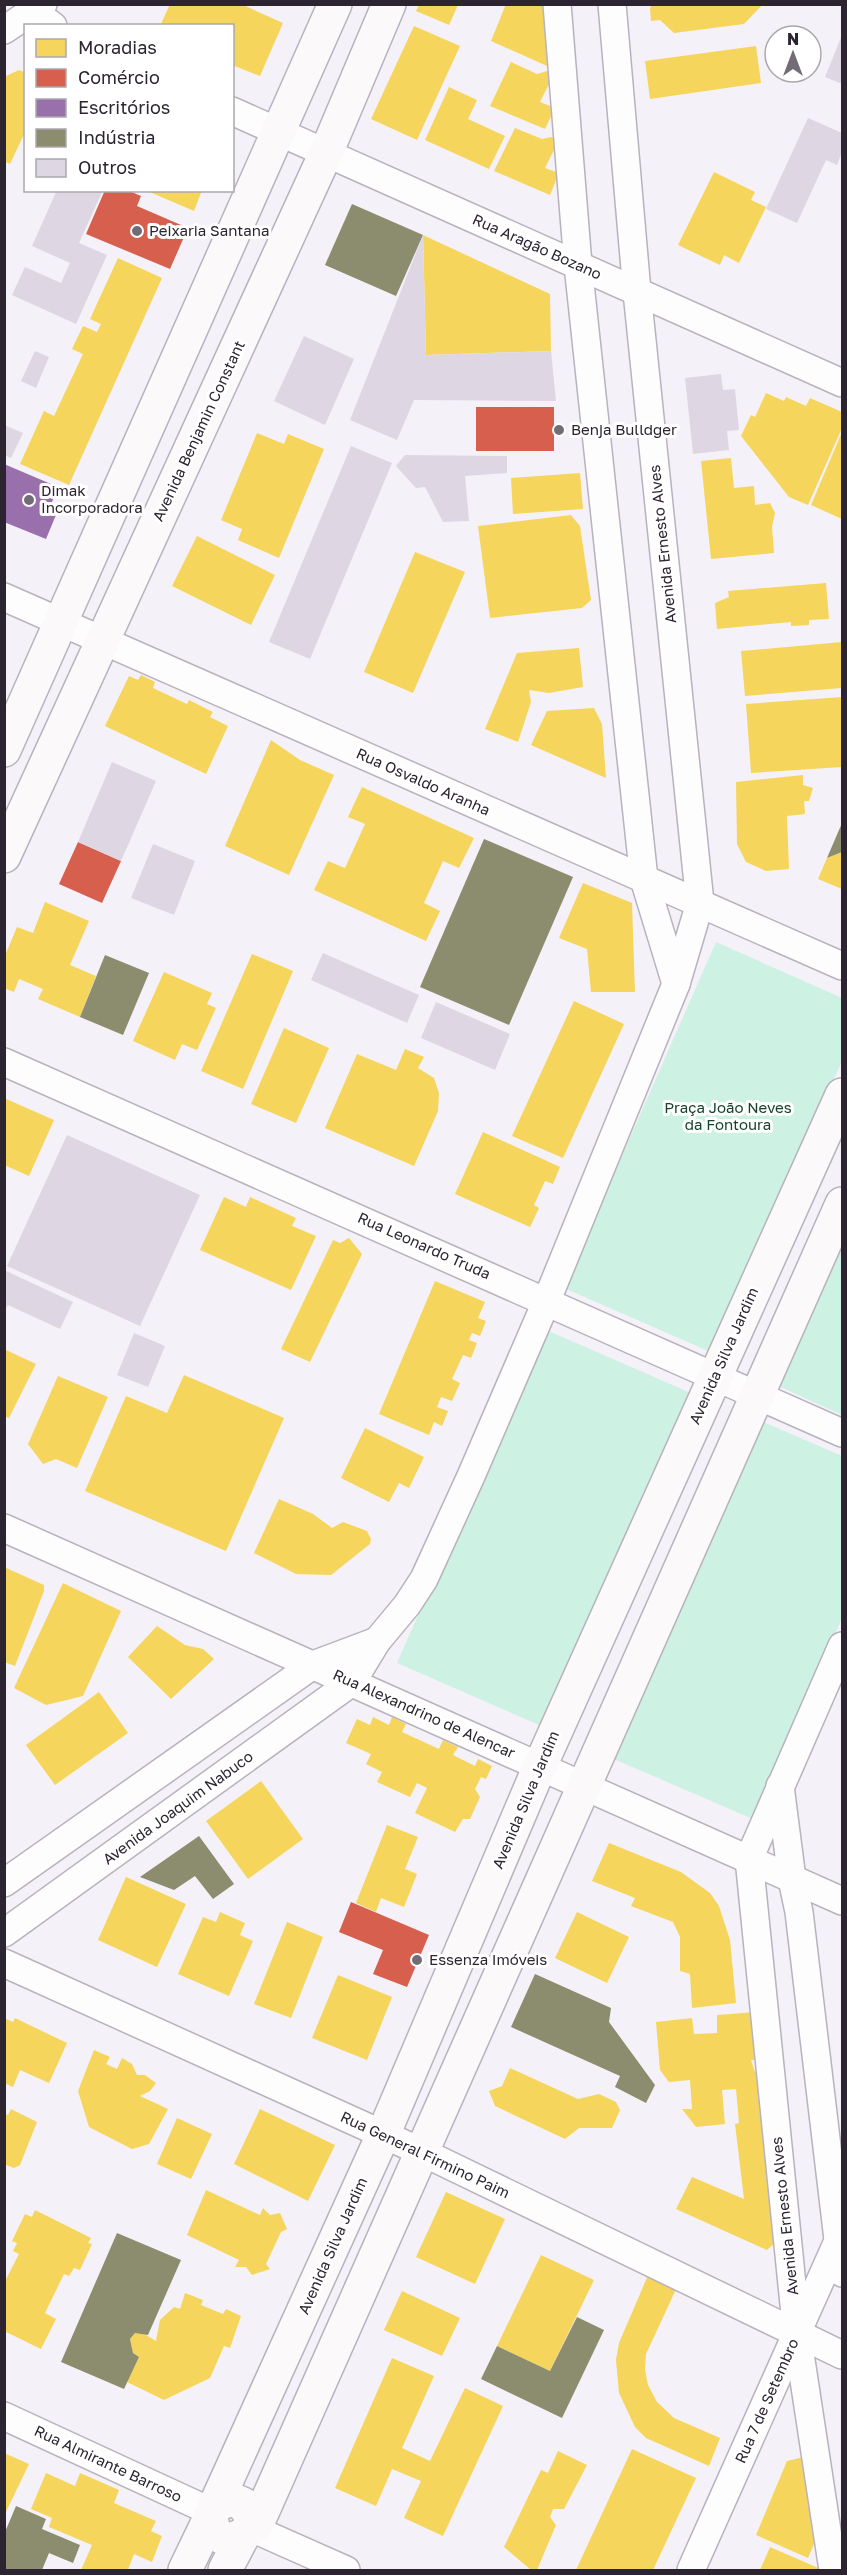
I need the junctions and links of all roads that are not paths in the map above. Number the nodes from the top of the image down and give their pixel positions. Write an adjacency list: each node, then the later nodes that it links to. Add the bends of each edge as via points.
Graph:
1 (335, 4): 8 (street)
2 (389, 4): 9 (street, Avenida Benjamin Constant)
3 (557, 4): 10 (street)
4 (612, 4): 11 (street, Avenida Ernesto Alves)
5 (43, 14): 6 (street)
6 (4, 30)
7 (234, 112): 8 (street, Rua Aragão Bozano)
8 (280, 133): 9 (street, Rua Aragão Bozano); 14 (street)
9 (326, 153): 10 (street, Rua Aragão Bozano); 15 (street, Avenida Benjamin Constant)
10 (578, 265): 11 (street, Rua Aragão Bozano); 18 (street)
11 (637, 292): 12 (street, Rua Aragão Bozano); 19 (street, Avenida Ernesto Alves)
12 (843, 383)
13 (4, 597): 14 (street, Rua Osvaldo Aranha)
14 (63, 623): 15 (street, Rua Osvaldo Aranha); 16 (street)
15 (103, 640): 17 (street, Avenida Benjamin Constant); 18 (street, Rua Osvaldo Aranha)
16 (4, 750)
17 (4, 856)
18 (644, 879): 19 (street, Rua Osvaldo Aranha); 21 (street)
19 (700, 903): 20 (street, Rua Osvaldo Aranha); 21 (street)
20 (843, 966)
21 (676, 984): 25 (street)
22 (4, 1062): 25 (street, Rua Leonardo Truda)
23 (843, 1095): 26 (street, Avenida Silva Jardim)
24 (843, 1204): 27 (street)
25 (547, 1300): 26 (street, Rua Leonardo Truda); 30 (street, via 424,1579)
26 (714, 1377): 27 (street, Rua Leonardo Truda); 34 (street, Avenida Silva Jardim)
27 (758, 1395): 28 (street, Rua Leonardo Truda); 36 (street)
28 (843, 1433)
29 (4, 1528): 32 (street, Rua Alexandrino de Alencar)
30 (377, 1641): 32 (street); 33 (street)
31 (843, 1646): 35 (street)
32 (314, 1665): 33 (street, Rua Alexandrino de Alencar); 39 (street)
33 (352, 1683): 34 (street, Rua Alexandrino de Alencar); 41 (street, Avenida Joaquim Nabuco)
34 (540, 1766): 36 (street, Rua Alexandrino de Alencar); 43 (street, Avenida Silva Jardim)
35 (780, 1785): 37 (street); 38 (street)
36 (585, 1786): 37 (street, Rua Alexandrino de Alencar); 44 (street)
37 (749, 1859): 38 (street, Rua Alexandrino de Alencar); 47 (street, Avenida Ernesto Alves)
38 (792, 1878): 40 (street, Rua Alexandrino de Alencar); 45 (street)
39 (4, 1883)
40 (843, 1901)
41 (4, 1934)
42 (4, 1964): 43 (street, Rua General Firmino Paim)
43 (382, 2135): 44 (street, Rua General Firmino Paim); 50 (street, Avenida Silva Jardim)
44 (422, 2152): 47 (street, Rua General Firmino Paim); 51 (street)
45 (840, 2238): 46 (street); 47 (street, Rua 7 de Setembro)
46 (843, 2273)
47 (797, 2334): 48 (street, Rua General Firmino Paim); 55 (street, Rua 7 de Setembro); 56 (street, Avenida Ernesto Alves)
48 (843, 2355)
49 (4, 2416): 50 (street, Rua Almirante Barroso)
50 (212, 2512): 51 (street, via 225,2500 238,2500 248,2509); 52 (street, Avenida Silva Jardim)
51 (250, 2528): 53 (street); 54 (street)
52 (185, 2571)
53 (225, 2571)
54 (346, 2571)
55 (691, 2571)
56 (833, 2571)

